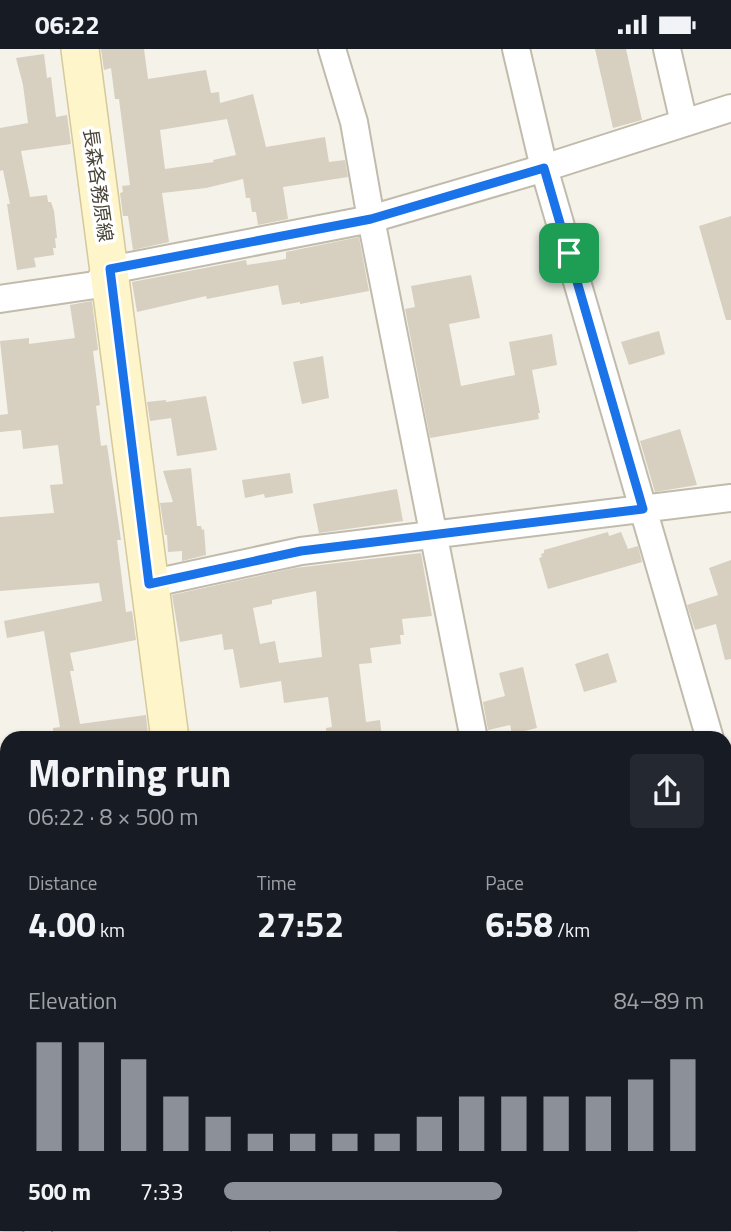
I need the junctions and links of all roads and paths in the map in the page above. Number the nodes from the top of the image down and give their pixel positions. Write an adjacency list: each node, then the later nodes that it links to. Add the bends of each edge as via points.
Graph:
1 (80, 49): 9 (main road, 長森各務原線)
2 (332, 49): 8 (street, via 354,122)
3 (516, 49): 7 (street)
4 (667, 49): 6 (street)
5 (731, 108): 6 (street)
6 (684, 123): 7 (street)
7 (544, 168): 8 (street); 12 (street)
8 (371, 219): 9 (street); 13 (street)
9 (110, 269): 10 (street, via 95,285); 14 (main road, 長森各務原線)
10 (0, 299)
11 (731, 498): 12 (street)
12 (643, 509): 13 (street); 17 (street)
13 (433, 534): 14 (street, via 301,551); 16 (street)
14 (149, 584): 15 (main road, 長森各務原線)
15 (169, 731)
16 (472, 731)
17 (708, 731)

